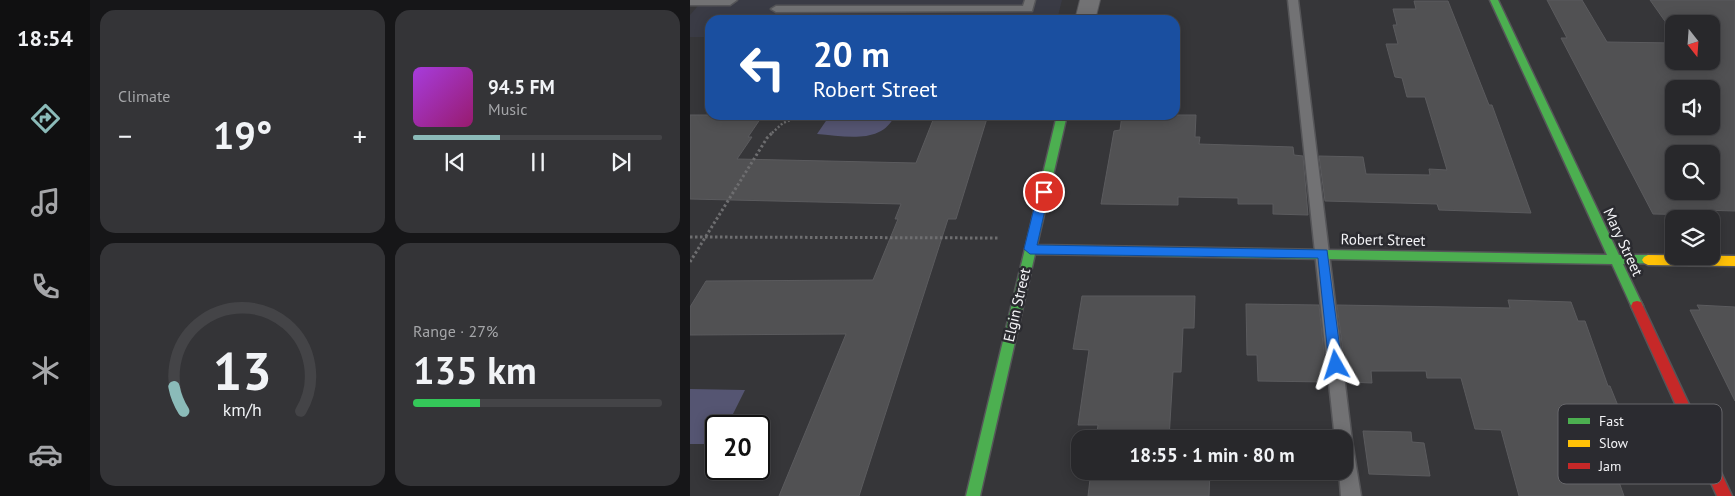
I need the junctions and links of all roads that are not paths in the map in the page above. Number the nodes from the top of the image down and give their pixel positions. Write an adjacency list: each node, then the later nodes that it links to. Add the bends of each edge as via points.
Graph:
1 (732, 0): 6 (lane)
2 (1030, 0): 7 (lane, via 1028,9)
3 (1090, 0): 8 (street)
4 (1293, 0): 11 (lane)
5 (1494, 0): 12 (street, Mary Street)
6 (690, 2)
7 (776, 9)
8 (1087, 15)
9 (1061, 120): 10 (street, Elgin Street)
10 (1030, 249): 11 (street, Robert Street); 18 (street, Elgin Street)
11 (1323, 254): 12 (street, Robert Street); 15 (lane)
12 (1614, 258): 13 (street, Robert Street); 14 (street, Mary Street)
13 (1735, 260)
14 (1682, 404)
15 (1343, 430)
16 (1349, 480): 19 (lane)
17 (1719, 484): 20 (street, Mary Street)
18 (973, 496)
19 (1351, 496)
20 (1725, 496)

